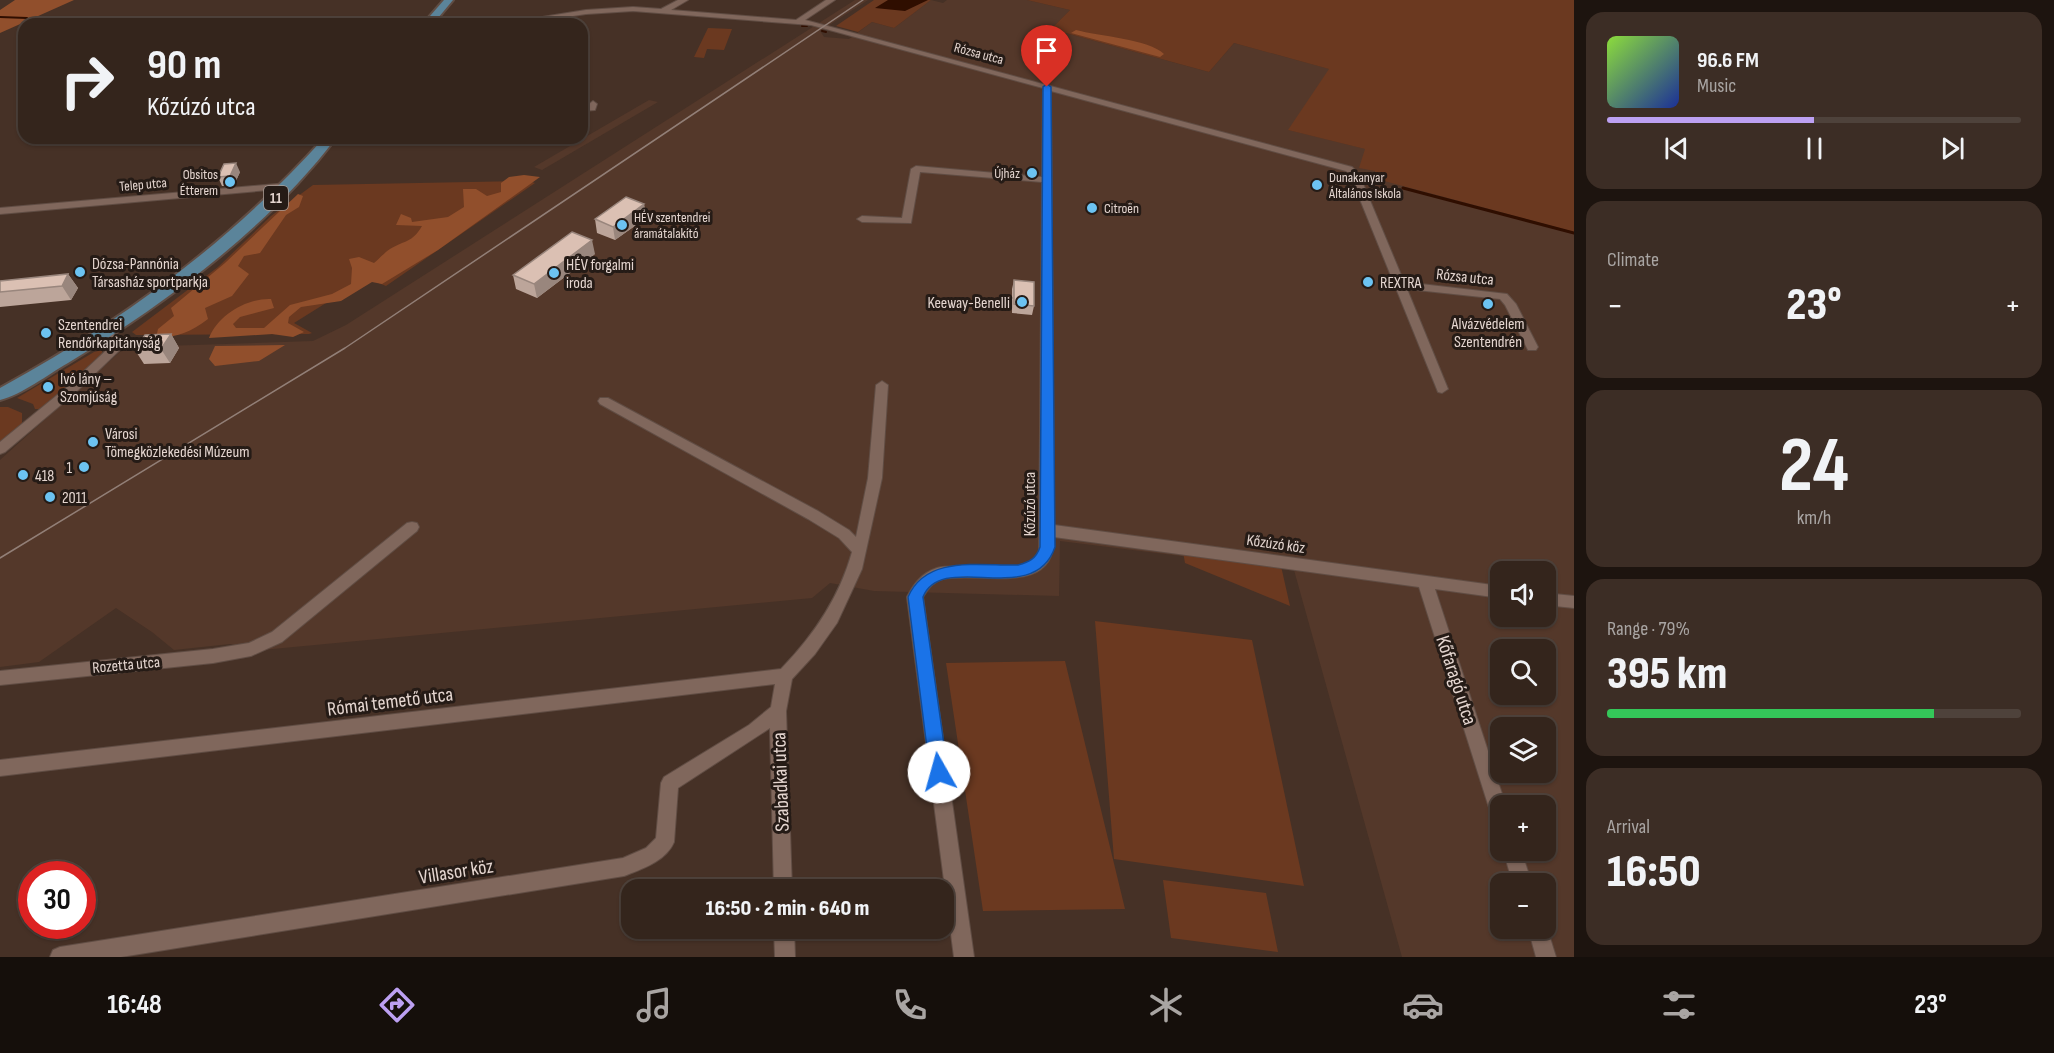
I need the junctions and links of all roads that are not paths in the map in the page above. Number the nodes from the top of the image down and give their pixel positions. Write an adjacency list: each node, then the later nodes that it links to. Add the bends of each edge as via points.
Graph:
1 (448, 0): 6 (main road)
2 (684, 0): 5 (street)
3 (831, 0): 9 (street)
4 (643, 10): 5 (street, Rózsa utca); 7 (street, Rózsa utca); 8 (street)
5 (663, 11): 9 (street, Rózsa utca)
6 (433, 18)
7 (548, 18)
8 (634, 20)
9 (797, 22): 10 (street, Rózsa utca)
10 (1047, 87): 14 (street, Kőzúzó utca); 18 (street, Rózsa utca, via 1349,169)
11 (593, 104): 12 (street)
12 (588, 108)
13 (325, 144): 15 (main road, 11)
14 (1047, 180): 17 (street, via 916,169 907,221); 27 (street, Kőzúzó utca)
15 (288, 186): 16 (street, Telep utca); 19 (main road, 11, via 213,256)
16 (0, 211)
17 (862, 219)
18 (1401, 285): 20 (street, Rózsa utca, via 1503,297); 22 (street, Rózsa utca)
19 (106, 334): 23 (main road, 11); 25 (street, via 122,342)
20 (1532, 347)
21 (882, 385): 28 (street, via 875,478)
22 (1442, 389)
23 (0, 395)
24 (604, 401): 28 (street, via 813,515 843,534)
25 (0, 449)
26 (412, 527): 34 (street, Rozetta utca, via 277,637 251,648 213,656)
27 (1047, 530): 29 (street, Kőzúzó köz); 43 (street, Kőzúzó utca, via 1044,558 1034,566 1018,571 941,573 920,587 915,597)
28 (860, 551): 33 (street, via 831,620 812,650)
29 (1425, 581): 30 (street, Kőzúzó köz); 37 (street, Kőfaragó utca)
30 (1490, 591)
31 (1556, 600): 32 (street)
32 (1574, 602)
33 (785, 676): 35 (street, Szabadkai utca); 36 (street, Római temető utca)
34 (0, 678)
35 (778, 711): 38 (street, Szabadkai utca); 41 (street, Villasor köz, via 755,730 670,783 664,842 652,854 624,867)
36 (0, 768)
37 (1494, 795)
38 (783, 879)
39 (784, 939): 42 (street)
40 (1540, 939): 44 (street)
41 (60, 957)
42 (785, 957)
43 (964, 957)
44 (1546, 957)

